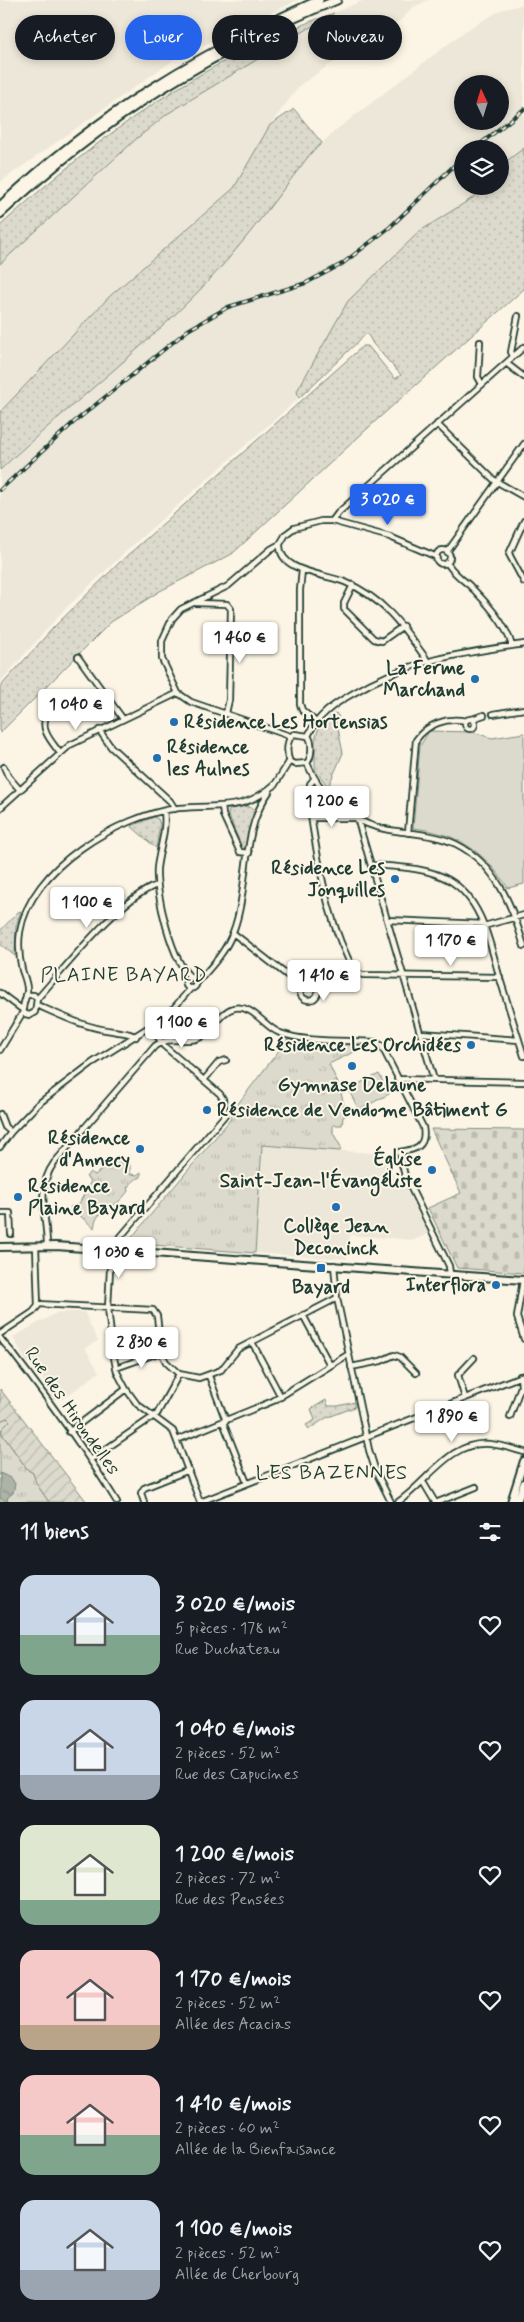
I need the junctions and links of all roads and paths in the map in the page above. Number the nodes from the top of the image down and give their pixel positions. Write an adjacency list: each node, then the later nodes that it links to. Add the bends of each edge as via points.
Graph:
1 (319, 0): 3 (main road, via 177,71 56,156)
2 (337, 0): 4 (main road, via 265,31 191,69 68,154)
3 (0, 206)
4 (0, 214)
5 (518, 316): 8 (street, via 510,352)
6 (480, 342): 11 (street, via 478,377)
7 (524, 347): 8 (street)
8 (514, 356): 9 (street)
9 (506, 363): 10 (street); 11 (street)
10 (524, 377)
11 (482, 384): 12 (street)
12 (437, 424): 14 (street); 16 (street)
13 (524, 444): 14 (street)
14 (497, 482): 15 (street); 19 (street)
15 (524, 497)
16 (332, 521): 18 (street, via 299,526 283,537); 20 (street, via 390,537)
17 (524, 521): 23 (street, via 509,554)
18 (280, 544): 22 (street, via 284,556); 25 (street, via 226,588)
19 (447, 552): 20 (street, via 440,552); 21 (street, via 450,558)
20 (437, 557): 21 (street, via 439,562)
21 (447, 563): 28 (street, via 489,608 509,636)
22 (302, 570): 24 (street); 40 (street, via 300,704)
23 (524, 582)
24 (353, 585): 26 (street, via 382,603); 26 (street, via 344,608 374,639 382,641)
25 (193, 603): 31 (street, via 178,611 172,619 161,650); 34 (street, via 226,604 232,611)
26 (403, 626): 30 (street)
27 (524, 644): 28 (street)
28 (512, 646): 30 (street)
29 (78, 657): 37 (street)
30 (428, 660): 40 (street, via 366,685 335,704)
31 (178, 693): 34 (street, via 191,702); 37 (street)
32 (524, 709): 35 (street)
33 (48, 713): 44 (street, via 44,728)
34 (226, 713): 42 (street)
35 (493, 714)
36 (484, 715): 38 (street)
37 (123, 719): 41 (street)
38 (472, 719): 39 (street); 39 (street, via 475,724 472,729 466,727)
39 (466, 721): 57 (street, via 434,724 416,740)
40 (316, 722): 43 (street)
41 (99, 730): 44 (street); 53 (street, via 108,745 170,800)
42 (290, 736): 43 (street, via 296,733); 45 (street)
43 (308, 736): 46 (street, via 311,739)
44 (60, 753): 50 (street)
45 (289, 762): 46 (street); 49 (street)
46 (307, 763): 48 (street)
47 (4, 767): 50 (street)
48 (314, 779): 55 (street, via 310,786); 56 (street, via 333,802)
49 (275, 784): 51 (street, via 253,801); 58 (street, via 258,814)
50 (20, 790): 52 (street)
51 (222, 806): 53 (street); 58 (street, via 239,851)
52 (0, 808)
53 (175, 809): 54 (street)
54 (164, 811): 60 (street); 76 (street, via 141,817 92,839 36,893 25,912 19,937)
55 (312, 818): 56 (street); 68 (street, via 328,907 355,971 362,975)
56 (355, 819): 57 (street, via 381,829); 59 (street)
57 (408, 833): 62 (street, via 445,840 473,856 495,878)
58 (249, 853): 65 (street, via 242,902)
59 (371, 865): 63 (street); 64 (street, via 423,871 446,879 468,897)
60 (157, 885): 67 (street, via 163,916); 78 (street, via 113,917)
61 (524, 915): 62 (street)
62 (516, 918): 64 (street); 66 (street)
63 (387, 920): 64 (street); 68 (street)
64 (483, 925): 69 (street)
65 (233, 933): 72 (street, via 215,964); 73 (street)
66 (524, 946)
67 (181, 963): 70 (street); 71 (street)
68 (404, 976): 69 (street); 81 (street)
69 (500, 977): 83 (street)
70 (192, 978): 71 (street); 72 (street)
71 (185, 984): 74 (street)
72 (196, 984): 74 (street)
73 (302, 986): 73 (street, via 303,998 316,998 318,990 314,984 307,982)
74 (191, 988): 80 (street)
75 (0, 993): 77 (street)
76 (25, 997): 77 (street, via 16,1001); 78 (street, via 33,994); 79 (street)
77 (7, 999): 79 (street)
78 (37, 1002): 79 (street, via 32,1014 27,1015); 82 (street, via 80,1024)
79 (23, 1011): 85 (street)
80 (151, 1027): 82 (street); 84 (street)
81 (421, 1033): 83 (street); 90 (street)
82 (136, 1037): 93 (street, via 68,1081)
83 (519, 1040): 86 (street)
84 (161, 1042): 88 (street, via 197,1038 226,1012 241,1008 282,1034 378,1044); 89 (street); 98 (street, via 49,1172 42,1199)
85 (0, 1050)
86 (524, 1056)
87 (226, 1060): 89 (street, via 219,1062)
88 (397, 1079): 90 (street); 102 (street, via 424,1131 420,1148 399,1152 401,1165)
89 (204, 1080): 100 (street, via 222,1097 225,1114 117,1241)
90 (434, 1080): 91 (street)
91 (524, 1082)
92 (0, 1114): 93 (street)
93 (10, 1132): 94 (street)
94 (0, 1147)
95 (0, 1214): 96 (street, via 10,1213)
96 (11, 1234)
97 (36, 1246): 98 (street); 99 (street); 105 (street)
98 (47, 1246): 100 (street)
99 (0, 1247)
100 (113, 1250): 101 (street); 106 (street)
101 (334, 1265): 102 (street); 104 (street)
102 (450, 1274): 103 (street)
103 (524, 1280): 110 (street, via 517,1317)
104 (337, 1298): 107 (street); 113 (street)
105 (38, 1304): 106 (street); 108 (street, via 33,1312)
106 (108, 1308): 112 (street, via 155,1312); 117 (street)
107 (303, 1315): 111 (street); 115 (street)
108 (0, 1334)
109 (0, 1338): 128 (street, Rue des Hirondelles)
110 (524, 1339)
111 (252, 1342): 120 (street, via 236,1350 223,1368); 123 (street)
112 (161, 1352): 117 (street); 119 (street, via 168,1365)
113 (349, 1354): 115 (street); 116 (street)
114 (474, 1358): 124 (street, via 458,1374)
115 (330, 1365): 123 (street)
116 (351, 1367): 118 (street, via 381,1361 394,1354); 129 (street)
117 (116, 1368): 122 (street)
118 (416, 1373)
119 (179, 1374): 120 (street, via 193,1378); 125 (street)
120 (210, 1376): 127 (street)
121 (522, 1376): 124 (street); 126 (street)
122 (126, 1389): 125 (street, via 139,1406); 128 (street)
123 (281, 1397): 127 (street)
124 (465, 1398): 129 (street)
125 (154, 1417): 130 (street, via 169,1426); 132 (street)
126 (510, 1417)
127 (225, 1421): 130 (street); 137 (street)
128 (69, 1432): 132 (street, Rue des Hirondelles)
129 (366, 1437): 137 (street); 142 (street, via 374,1468)
130 (178, 1440): 134 (street)
131 (524, 1452): 135 (street, via 492,1444 471,1446 449,1456)
132 (90, 1460): 139 (street, Rue des Hirondelles)
133 (524, 1461): 145 (street)
134 (188, 1470): 140 (street, via 144,1488); 141 (street)
135 (423, 1482): 143 (street); 144 (street)
136 (524, 1483): 146 (street)
137 (247, 1484): 141 (street)
138 (476, 1487): 144 (street)
139 (116, 1502)
140 (144, 1502)
141 (200, 1502)
142 (391, 1502)
143 (398, 1502)
144 (436, 1502)
145 (511, 1502)
146 (518, 1502)

